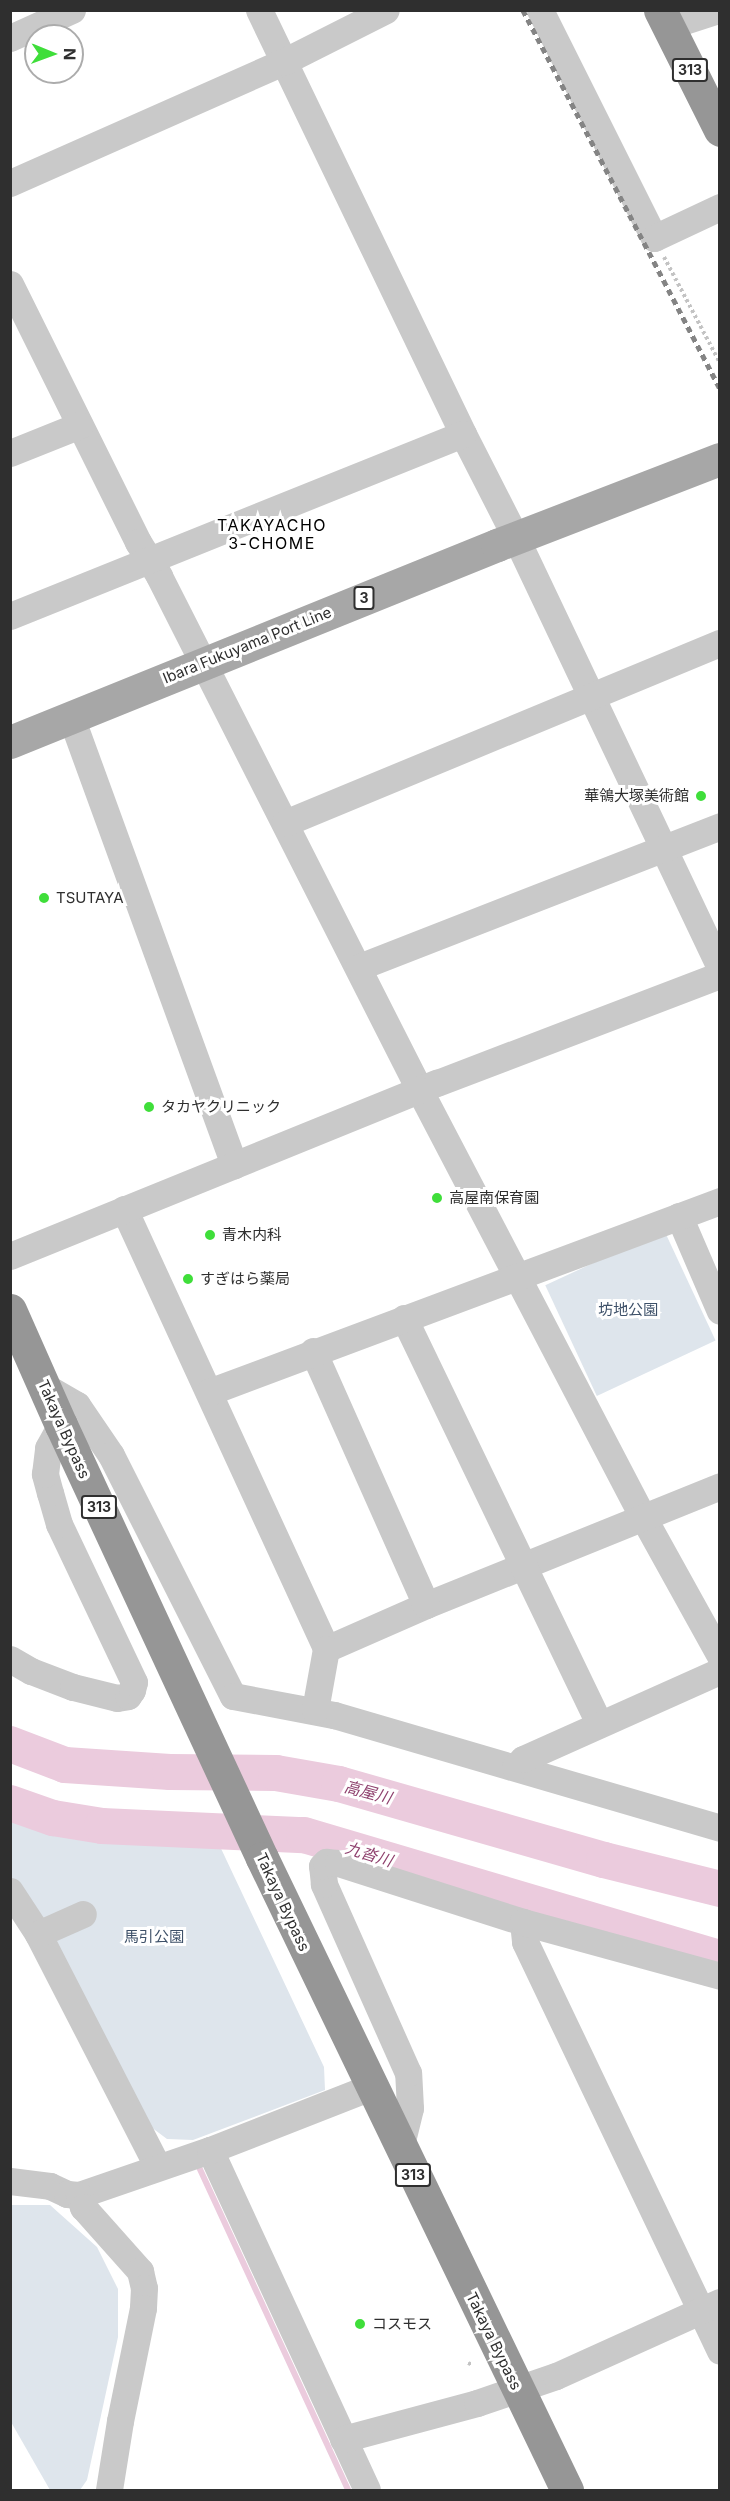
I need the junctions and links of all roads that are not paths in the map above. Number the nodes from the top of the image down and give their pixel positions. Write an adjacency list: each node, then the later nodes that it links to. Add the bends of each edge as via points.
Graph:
1 (72, 10): 7 (street)
2 (259, 10): 8 (street)
3 (386, 10): 8 (street)
4 (540, 10): 12 (street, via 654,238)
5 (718, 10): 6 (street)
6 (664, 18): 9 (highway, 313)
7 (10, 38)
8 (283, 62): 11 (street); 15 (street)
9 (712, 94): 10 (highway, 313)
10 (720, 130)
11 (10, 183)
12 (720, 207)
13 (10, 284): 14 (street)
14 (80, 425): 16 (street); 19 (street)
15 (463, 434): 18 (street); 19 (street)
16 (10, 453)
17 (719, 462): 18 (main road, Ibara Fukuyama Port Line / 3)
18 (516, 538): 22 (main road, Ibara Fukuyama Port Line / 3); 23 (street)
19 (150, 560): 20 (street); 22 (street)
20 (10, 616)
21 (720, 643): 23 (street)
22 (204, 662): 24 (main road, Ibara Fukuyama Port Line / 3); 26 (street)
23 (591, 695): 26 (street); 28 (street)
24 (71, 717): 25 (main road, Ibara Fukuyama Port Line / 3); 33 (street)
25 (10, 742)
26 (285, 823): 29 (street)
27 (720, 826): 28 (street)
28 (664, 848): 29 (street); 30 (street)
29 (359, 967): 32 (street)
30 (720, 968)
31 (720, 975): 32 (street)
32 (420, 1091): 33 (street); 38 (street)
33 (234, 1165): 35 (street)
34 (720, 1201): 36 (street)
35 (124, 1209): 37 (street); 44 (street)
36 (678, 1216): 38 (street); 39 (street)
37 (10, 1256)
38 (518, 1275): 40 (street); 47 (street)
39 (720, 1311)
40 (404, 1318): 42 (street); 48 (street)
41 (13, 1324): 43 (highway, Takaya Bypass / 313)
42 (314, 1351): 44 (street); 49 (street)
43 (44, 1386): 45 (highway, Takaya Bypass / 313); 56 (street, via 77,1405 111,1455 233,1696)
44 (209, 1392): 50 (street)
45 (61, 1425): 52 (street, via 48,1448 45,1474 58,1524 134,1682 128,1696 117,1698 73,1687); 65 (highway, Takaya Bypass / 313)
46 (720, 1486): 47 (street)
47 (643, 1517): 48 (street); 51 (street)
48 (523, 1567): 49 (street); 57 (street)
49 (426, 1605): 50 (street)
50 (327, 1649): 56 (street)
51 (720, 1656)
52 (10, 1659)
53 (720, 1671): 57 (street)
54 (720, 1689): 55 (street)
55 (720, 1694)
56 (315, 1710): 58 (street)
57 (599, 1724): 58 (street, via 523,1759)
58 (515, 1767): 59 (street)
59 (720, 1828)
60 (10, 1891): 63 (street)
61 (83, 1914): 63 (street)
62 (523, 1922): 64 (street); 66 (street, via 338,1863 327,1862 322,1866 324,1884 408,2073 410,2108); 71 (street, via 525,1942)
63 (38, 1934): 68 (street)
64 (720, 1976)
65 (370, 2087): 66 (highway, Takaya Bypass / 313); 67 (street)
66 (400, 2149): 73 (highway, Takaya Bypass / 313)
67 (210, 2150): 68 (street); 74 (street)
68 (158, 2167): 70 (street)
69 (10, 2181): 70 (street, via 50,2186)
70 (79, 2195): 75 (street, via 83,2207 140,2271 144,2288)
71 (710, 2306): 72 (street); 73 (street, via 556,2376)
72 (720, 2351)
73 (518, 2389): 74 (street); 77 (highway, Takaya Bypass / 313)
74 (344, 2439): 76 (street)
75 (109, 2490)
76 (367, 2490)
77 (567, 2490)

